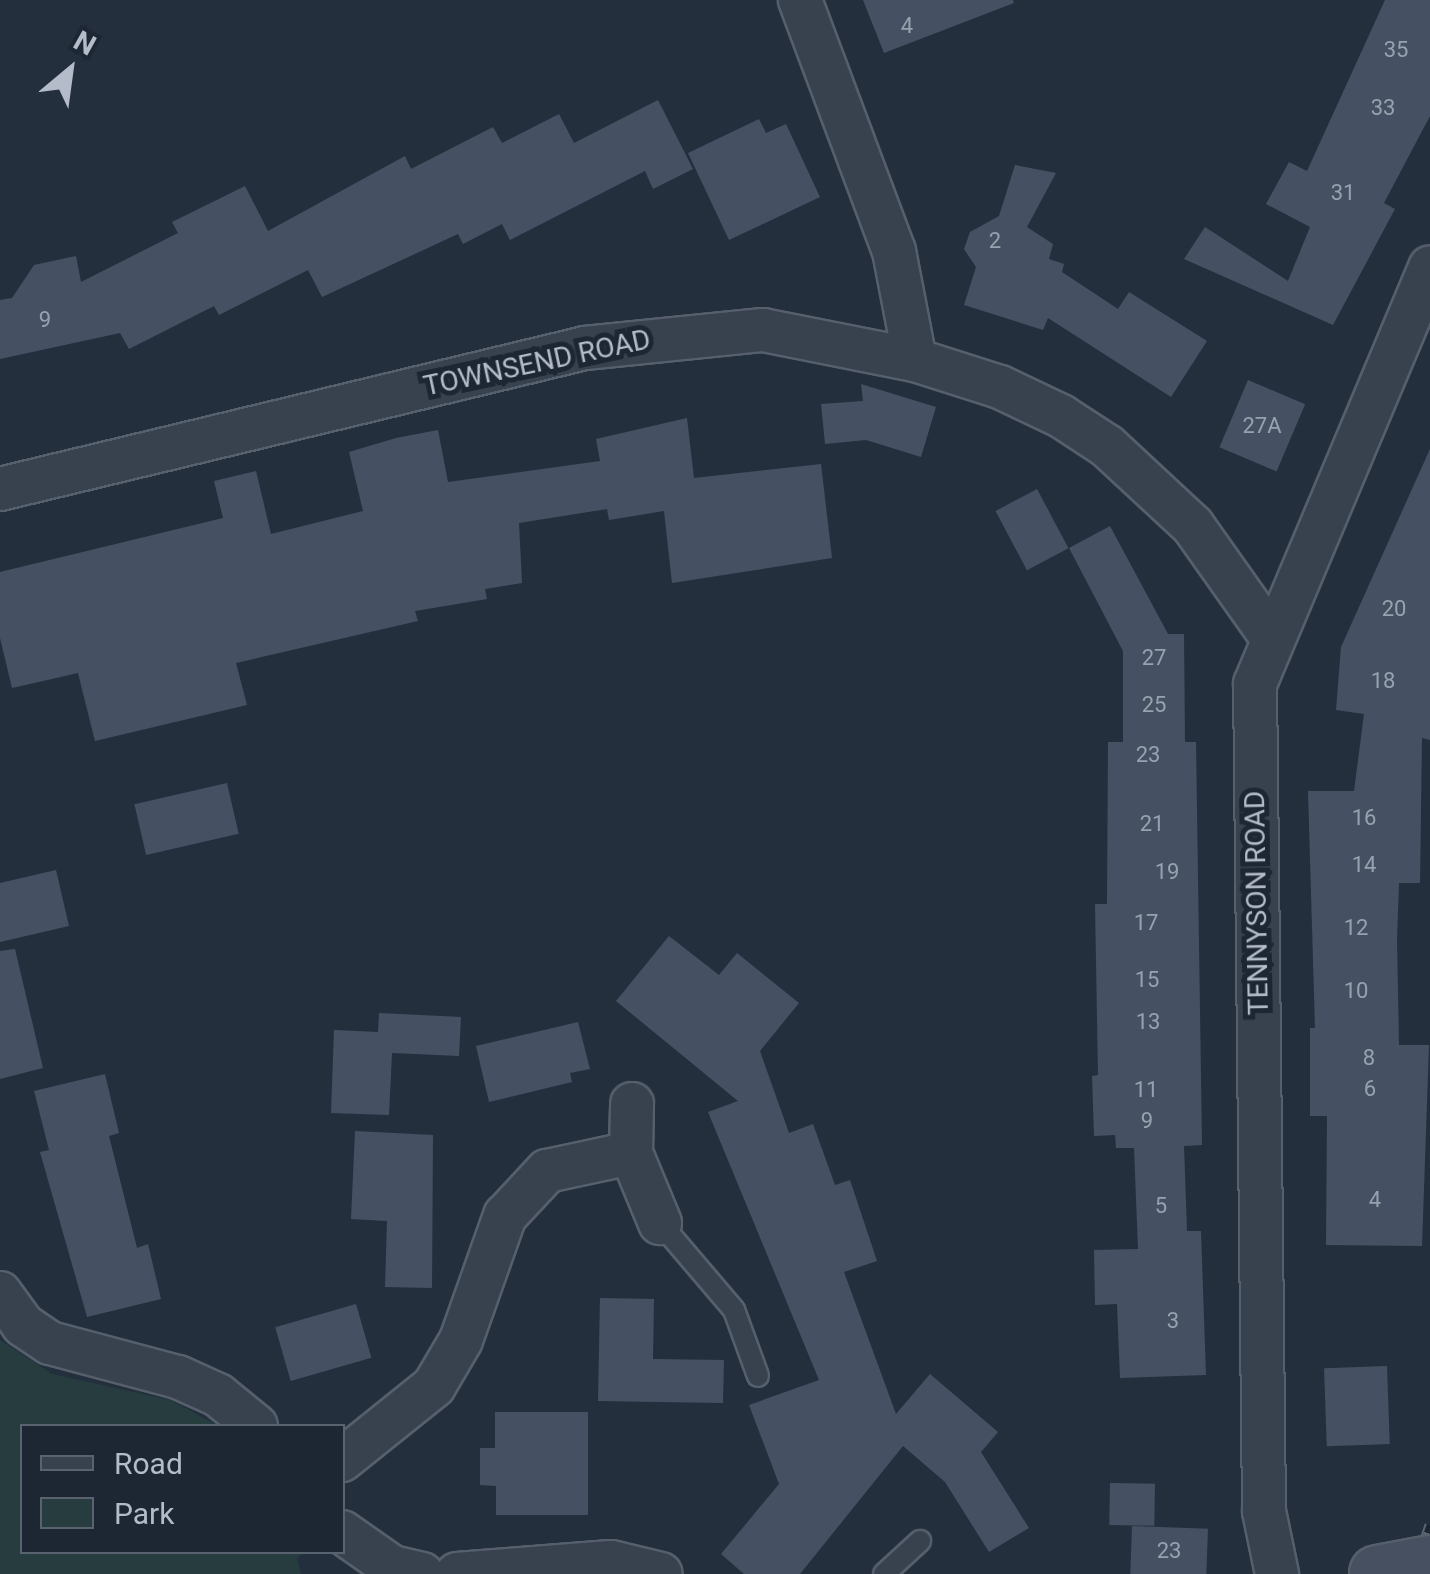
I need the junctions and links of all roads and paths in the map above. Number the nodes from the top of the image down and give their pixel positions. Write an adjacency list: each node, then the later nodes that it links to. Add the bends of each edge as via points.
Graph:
1 (800, 0): 3 (street, via 894,251)
2 (1430, 266): 5 (street, TENNYSON ROAD)
3 (915, 360): 4 (street, TOWNSEND ROAD, via 764,330 668,336 585,348); 5 (street, TOWNSEND ROAD, via 1000,387 1108,446 1193,526)
4 (0, 489)
5 (1273, 640): 21 (street, TENNYSON ROAD, via 1255,684 1264,1511)
6 (632, 1104): 7 (street)
7 (632, 1154): 8 (street); 12 (street, via 547,1171 526,1189 506,1216 461,1340 434,1386)
8 (660, 1223): 10 (lane, via 734,1310)
9 (0, 1293): 11 (street, via 23,1325 50,1344 178,1378 218,1395)
10 (758, 1376)
11 (254, 1424)
12 (345, 1458)
13 (345, 1534): 17 (street, via 392,1566)
14 (920, 1541): 20 (lane)
15 (1430, 1563): 16 (street, bridge)
16 (1376, 1573)
17 (422, 1574)
18 (457, 1574): 19 (street, via 611,1562)
19 (662, 1574)
20 (884, 1574)
21 (1276, 1574)

